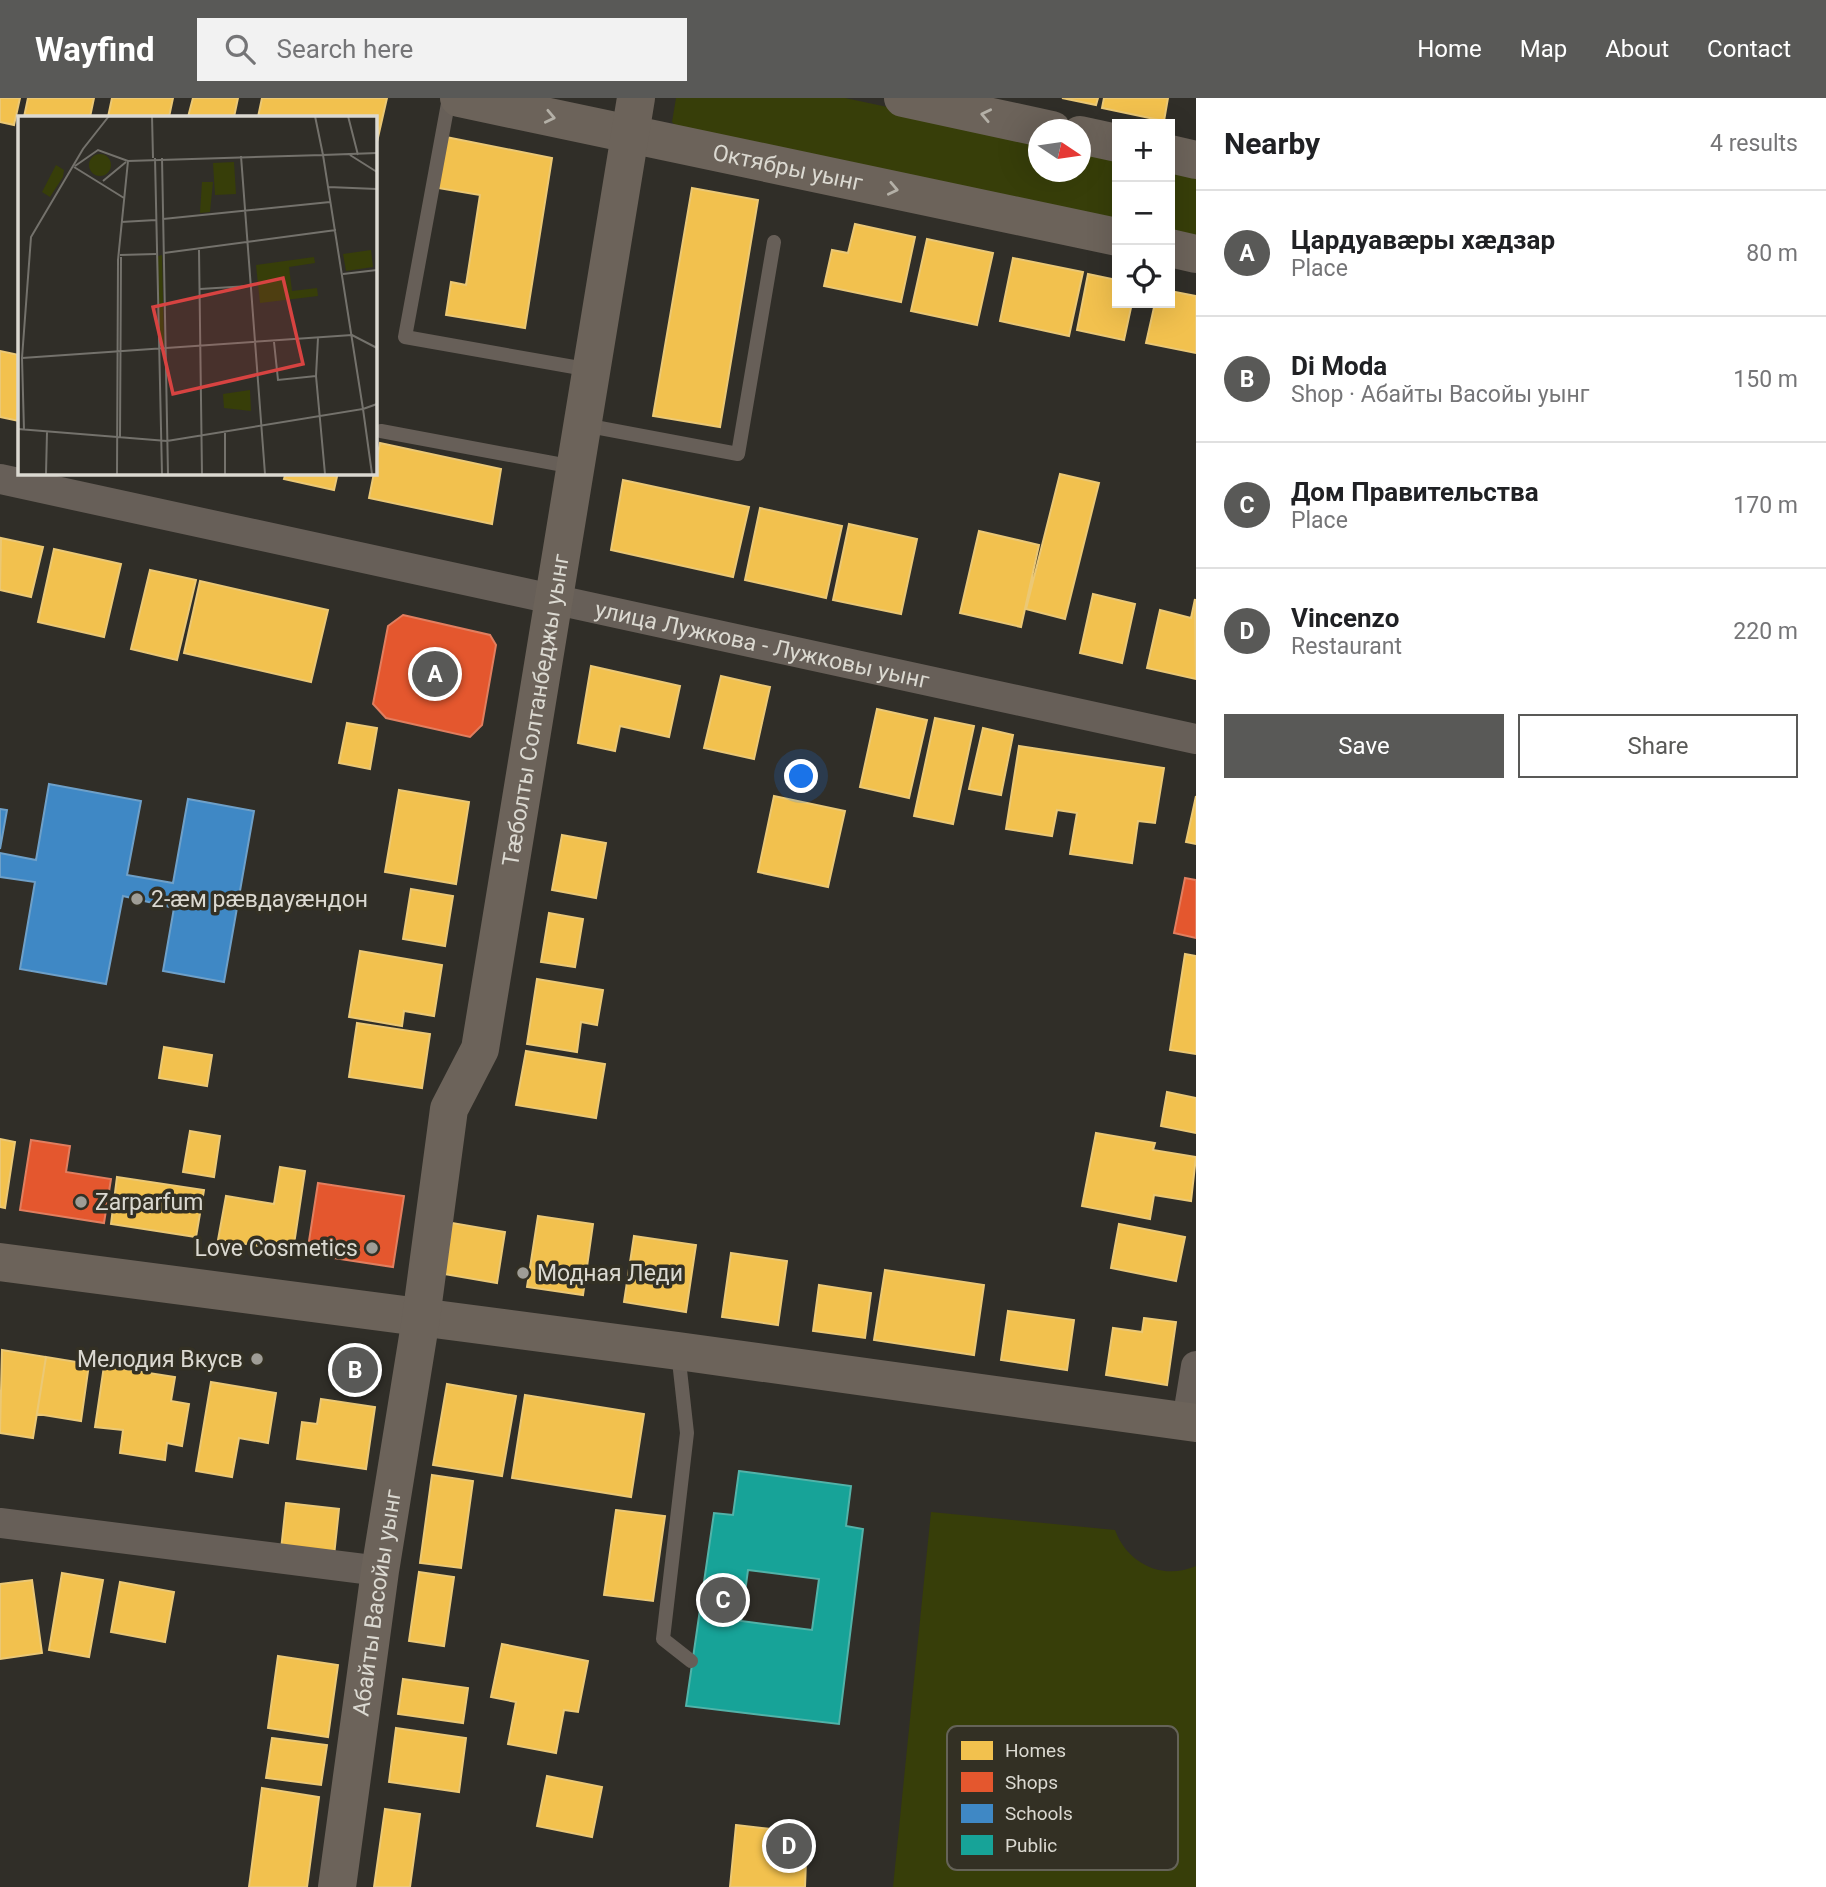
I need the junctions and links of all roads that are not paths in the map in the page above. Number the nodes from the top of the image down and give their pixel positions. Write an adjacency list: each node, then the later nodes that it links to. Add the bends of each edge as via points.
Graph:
1 (449, 98): 14 (lane, via 405,337)
2 (460, 98): 4 (street, Октябры уынг, one-way to 4)
3 (903, 98): 5 (street, one-way to 3)
4 (633, 116): 10 (street, Октябры уынг, one-way to 10); 14 (street, Тæболты Солтанбеджы уынг)
5 (1028, 125)
6 (1091, 137): 7 (street)
7 (1112, 142)
8 (1175, 155): 9 (street)
9 (1196, 160)
10 (1112, 236)
11 (774, 243): 15 (lane, via 738,454)
12 (1175, 249): 13 (street)
13 (1196, 254)
14 (591, 370): 15 (street, Тæболты Солтанбеджы уынг)
15 (582, 424): 17 (street, Тæболты Солтанбеджы уынг)
16 (381, 431): 17 (lane)
17 (575, 468): 19 (street, Тæболты Солтанбеджы уынг)
18 (0, 479): 19 (street, улица Лужкова - Лужковы уынг)
19 (552, 599): 20 (street, улица Лужкова - Лужковы уынг); 22 (street, Тæболты Солтанбеджы уынг, via 480,1049 449,1109)
20 (1196, 739)
21 (0, 1262): 22 (street)
22 (421, 1318): 23 (street); 27 (street, Абайты Васойы уынг)
23 (678, 1350): 25 (street); 28 (lane, via 687,1433 663,1639)
24 (1196, 1366): 25 (street)
25 (1191, 1422)
26 (0, 1523): 27 (street)
27 (380, 1572): 29 (street, Абайты Васойы уынг)
28 (691, 1661)
29 (337, 1887)

